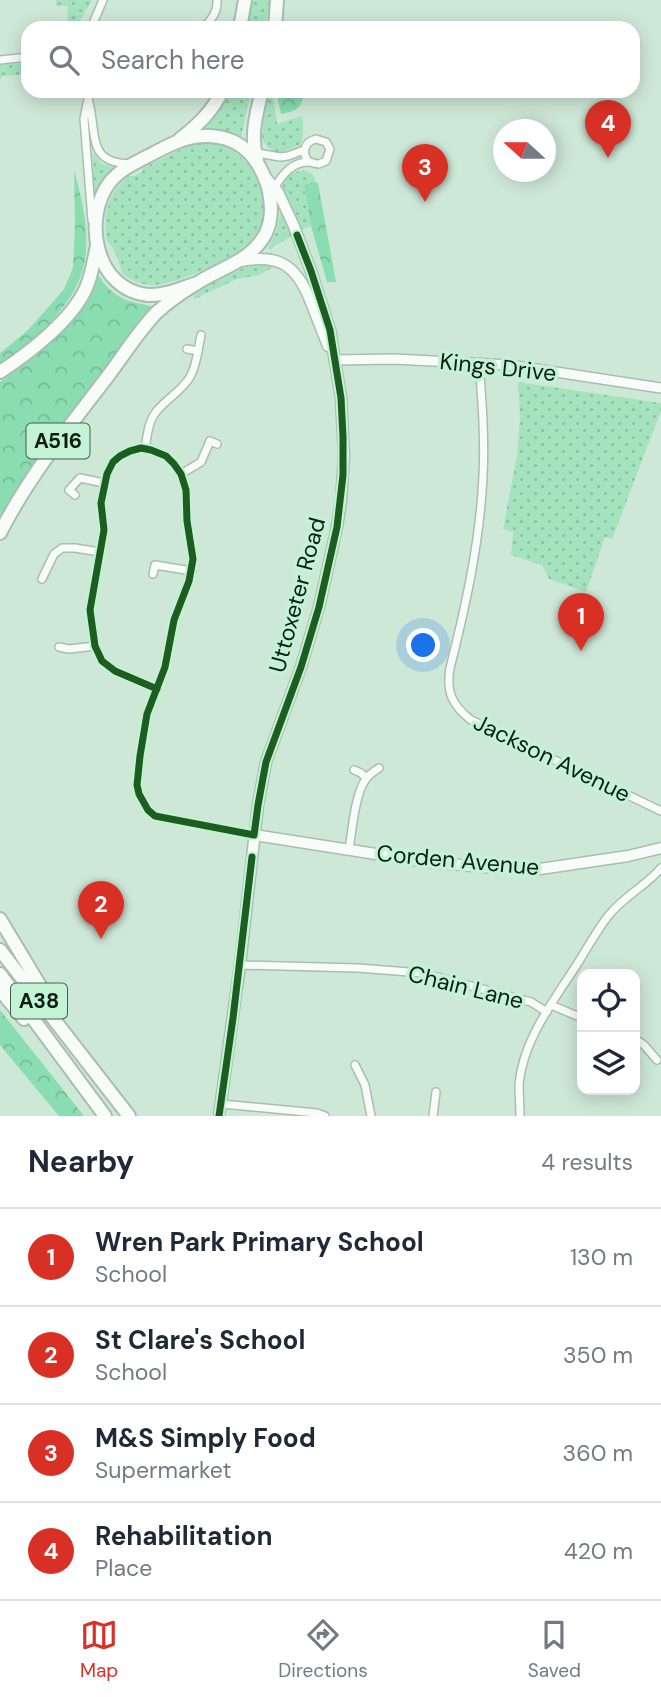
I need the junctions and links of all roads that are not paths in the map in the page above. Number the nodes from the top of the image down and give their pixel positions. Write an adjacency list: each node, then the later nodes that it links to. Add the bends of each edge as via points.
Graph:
1 (103, 0): 5 (street)
2 (217, 0): 6 (street)
3 (245, 0): 7 (highway)
4 (277, 0): 8 (highway)
5 (94, 21)
6 (210, 21)
7 (241, 21)
8 (276, 21)
9 (21, 58): 10 (street)
10 (0, 60)
11 (87, 98): 21 (street, via 84,119)
12 (88, 98): 19 (street, via 98,150 110,160)
13 (219, 98): 15 (highway, A516, via 205,118)
14 (260, 98): 17 (highway, A516)
15 (177, 141): 17 (highway, A516, via 217,137); 19 (highway, A516)
16 (304, 150): 17 (street, via 280,157); 18 (street); 18 (street, via 316,139 328,146 326,160)
17 (253, 155): 20 (highway, A516)
18 (309, 162): 20 (street, via 289,168)
19 (134, 164): 21 (highway, A516, via 116,175 103,193)
20 (273, 192): 23 (highway, A516, via 267,231); 28 (main road, via 293,223 311,271 330,330)
21 (95, 230): 22 (highway, A516)
22 (97, 244): 24 (highway, A516, via 109,273 131,291 154,295); 30 (highway, A516, via 90,278 76,304 39,343)
23 (239, 261): 24 (highway, A516); 28 (main road, via 268,259 294,271)
24 (194, 285): 37 (highway, A516, via 155,314 141,331 45,459)
25 (201, 335): 27 (street)
26 (187, 349): 27 (street)
27 (198, 351): 33 (street, via 188,381 153,417)
28 (334, 360): 29 (street, Kings Drive); 49 (main road, Uttoxeter Road, via 344,456 337,527 311,637 266,762)
29 (479, 362): 31 (street, Kings Drive); 48 (street, Jackson Avenue, via 483,477 469,584 448,680 454,702 471,720)
30 (0, 372)
31 (661, 388)
32 (217, 444): 34 (street, via 210,441 201,462)
33 (145, 449): 34 (street, via 166,456); 35 (street, via 118,458)
34 (181, 474): 39 (street)
35 (104, 483): 36 (street, via 80,478 69,490); 38 (street)
36 (75, 495)
37 (0, 533)
38 (100, 552): 41 (street, via 60,549); 42 (street, via 90,610)
39 (192, 571): 40 (street, via 155,565); 44 (street)
40 (153, 574)
41 (42, 579)
42 (95, 646): 43 (street); 44 (street, via 109,668)
43 (59, 647)
44 (157, 689): 49 (street, via 147,714 138,779 138,794 148,810 155,816)
45 (379, 768): 47 (street)
46 (354, 770): 47 (street)
47 (366, 778): 51 (street)
48 (661, 811)
49 (254, 835): 51 (main road, Corden Avenue); 55 (main road, Uttoxeter Road)
50 (661, 848): 51 (main road, Corden Avenue, via 541,869 428,862)
51 (349, 850)
52 (661, 868): 58 (street, Chain Lane, via 608,916)
53 (0, 919): 61 (highway)
54 (0, 950): 61 (highway, A38)
55 (240, 965): 58 (street, Chain Lane, via 422,973); 66 (main road, Uttoxeter Road)
56 (0, 974): 64 (highway, A38)
57 (0, 990): 64 (highway)
58 (549, 1009): 59 (street); 73 (street, via 525,1057 519,1082)
59 (577, 1017)
60 (640, 1042): 62 (street)
61 (80, 1051): 68 (highway, A38)
62 (657, 1060)
63 (355, 1065): 71 (street, via 366,1077)
64 (66, 1066): 67 (highway, A38)
65 (436, 1092): 72 (street)
66 (221, 1104): 69 (main road, Uttoxeter Road); 70 (street)
67 (105, 1116)
68 (129, 1116)
69 (219, 1116)
70 (325, 1116)
71 (371, 1116)
72 (433, 1116)
73 (520, 1116)

